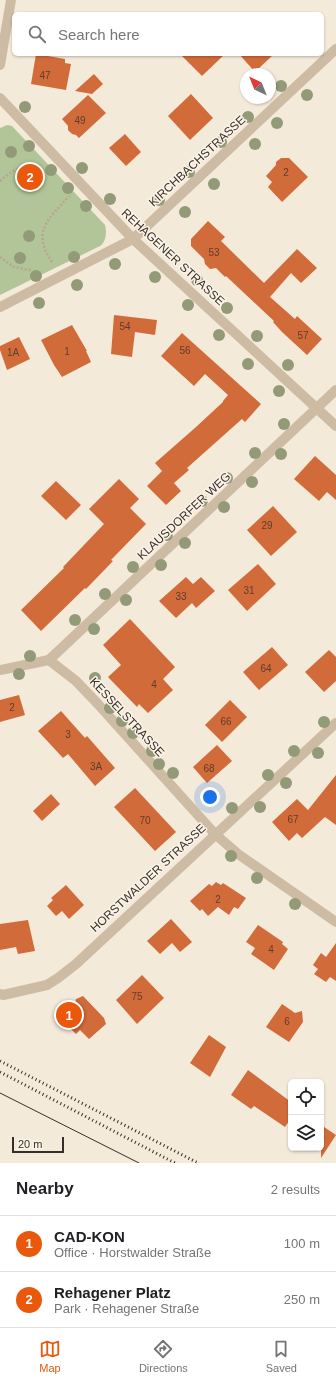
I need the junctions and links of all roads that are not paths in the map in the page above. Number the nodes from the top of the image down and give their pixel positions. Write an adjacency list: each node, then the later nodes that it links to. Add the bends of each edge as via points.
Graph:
1 (11, 0): 3 (street)
2 (336, 49): 5 (street, KIRCHBACHSTRASSE)
3 (0, 65)
4 (0, 98): 5 (street, REHAGENER STRASSE)
5 (133, 239): 6 (street, KIRCHBACHSTRASSE); 8 (street, REHAGENER STRASSE)
6 (0, 307)
7 (336, 390): 8 (street, KLAUSDORFER WEG)
8 (317, 408): 9 (street, REHAGENER STRASSE); 10 (street, KLAUSDORFER WEG)
9 (336, 426)
10 (49, 660): 11 (street); 13 (street, KESSELSTRASSE, via 76,681 97,703)
11 (0, 670)
12 (336, 722): 13 (street, HORSTWALDER STRASSE)
13 (215, 834): 14 (street, KESSELSTRASSE, via 238,854); 15 (street, HORSTWALDER STRASSE, via 58,978 47,985)
14 (336, 922)
15 (0, 994)

